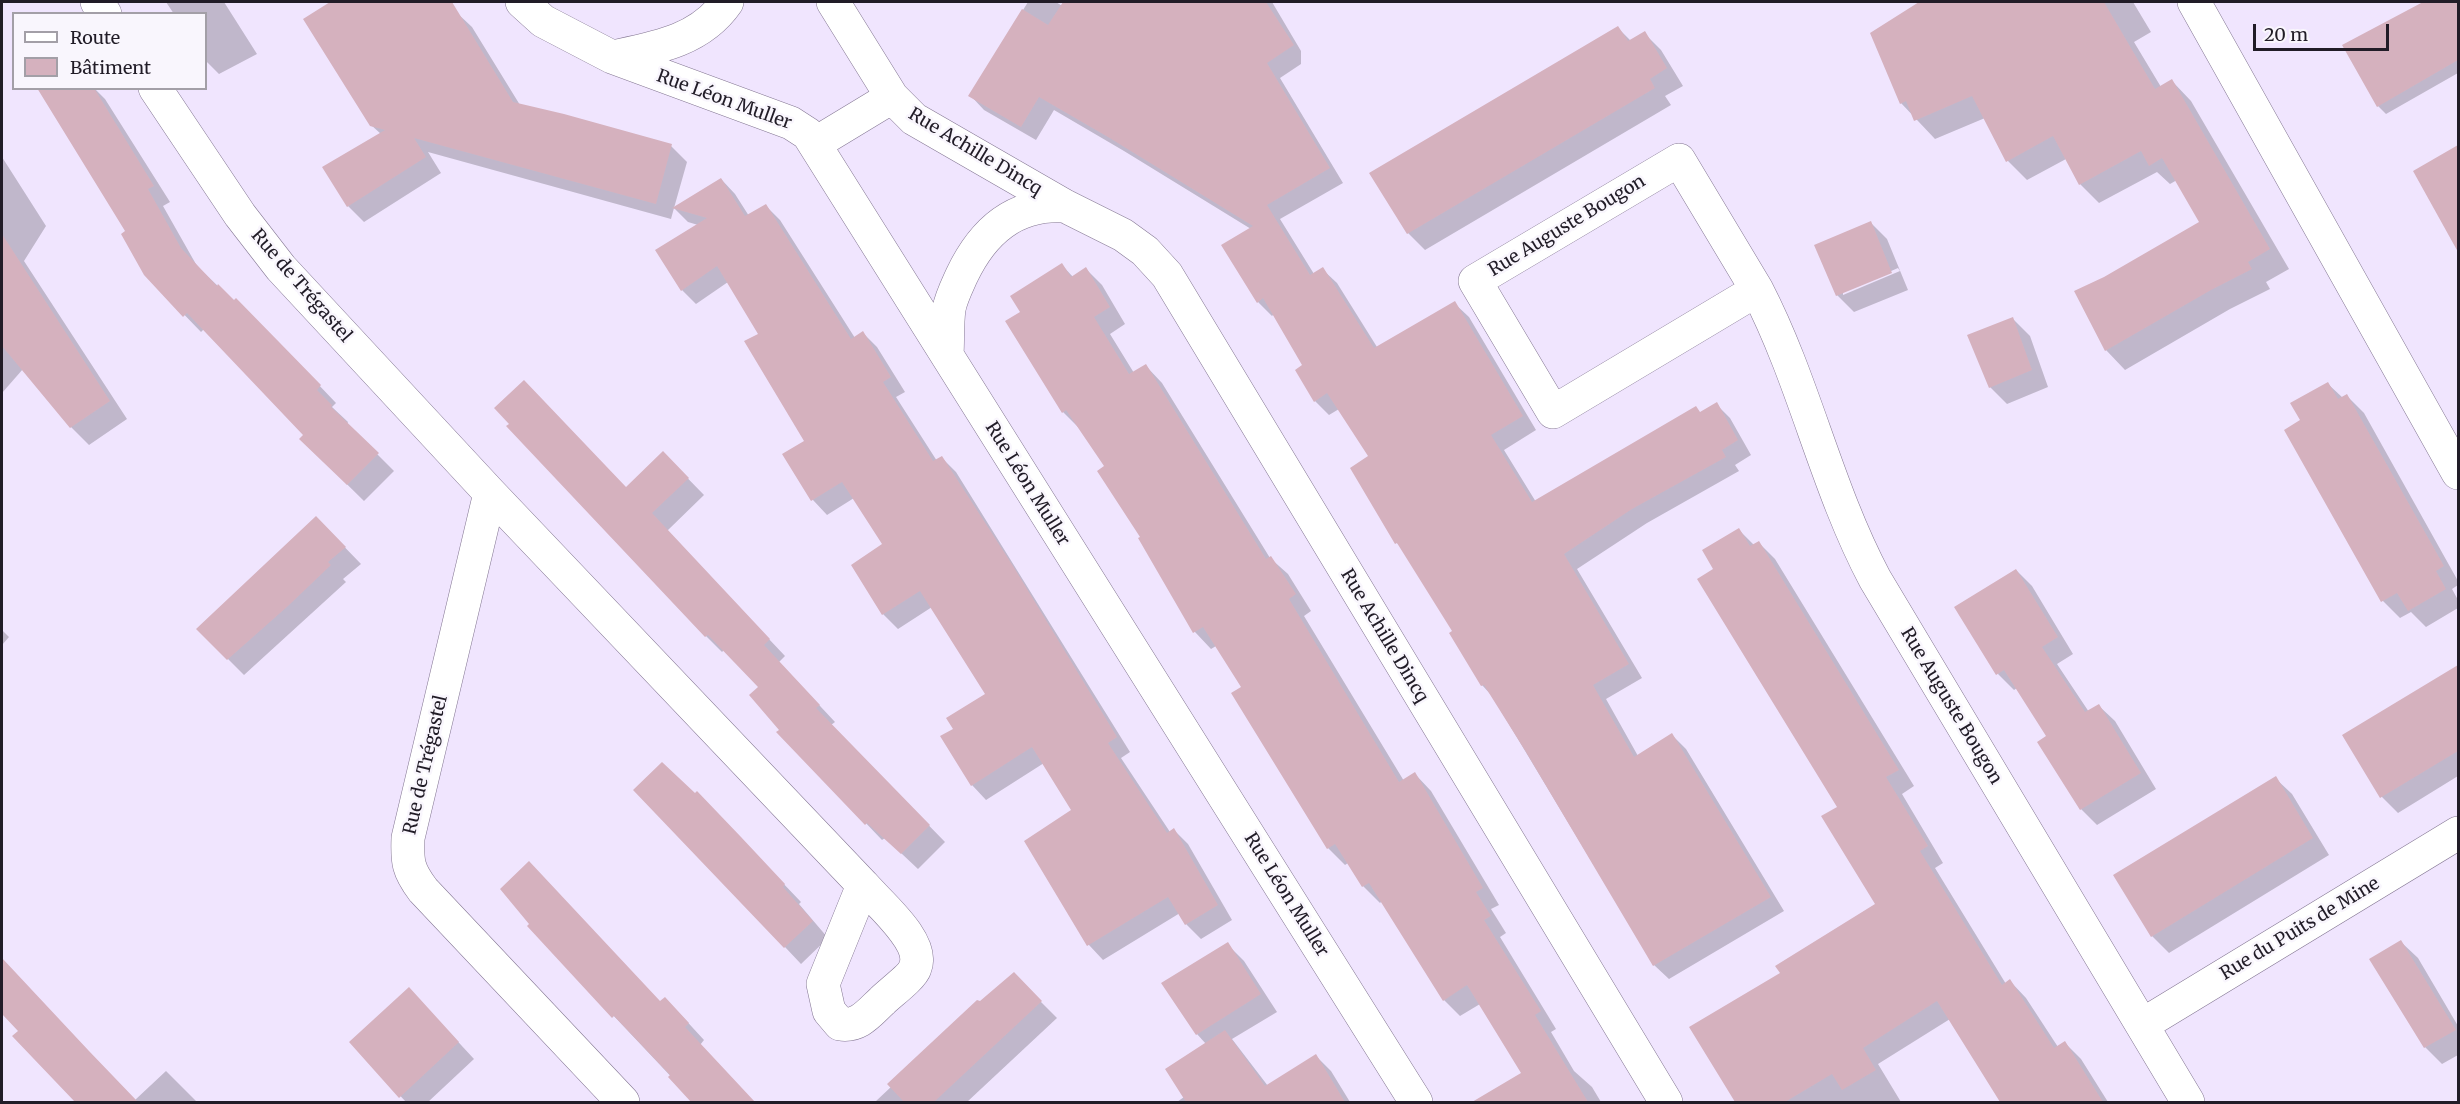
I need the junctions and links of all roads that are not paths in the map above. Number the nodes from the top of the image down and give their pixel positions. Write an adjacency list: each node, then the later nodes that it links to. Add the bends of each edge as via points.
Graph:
1 (522, 2): 5 (street, Rue Léon Muller, via 543,21)
2 (727, 2): 5 (street, via 681,40)
3 (833, 2): 7 (street, Rue Achille Dincq)
4 (2194, 2): 12 (street)
5 (612, 57): 8 (street, Rue Léon Muller, via 791,123)
6 (156, 90): 13 (street, Rue de Trégastel, via 240,215 281,268)
7 (892, 97): 8 (street); 9 (street, Rue Achille Dincq, via 914,119)
8 (816, 143): 11 (street, Rue Léon Muller)
9 (1065, 206): 11 (street, Rue Achille Dincq, via 1045,205 1026,210 983,240 968,262 950,308); 19 (street, Rue Achille Dincq, via 1123,235 1167,275)
10 (1757, 290): 10 (street, Rue Auguste Bougon, via 1679,160 1475,281 1553,412); 16 (street, Rue Auguste Bougon, via 1787,355 1860,552)
11 (947, 355): 18 (street, Rue Léon Muller)
12 (2458, 473)
13 (490, 494): 15 (street, Rue de Trégastel); 17 (street, Rue de Trégastel, via 408,838 407,858 411,874 423,890)
14 (2458, 833): 16 (street, Rue du Puits de Mine)
15 (862, 885)
16 (2142, 1025): 20 (street, Rue Auguste Bougon)
17 (623, 1102)
18 (1416, 1102)
19 (1666, 1102)
20 (2188, 1102)

